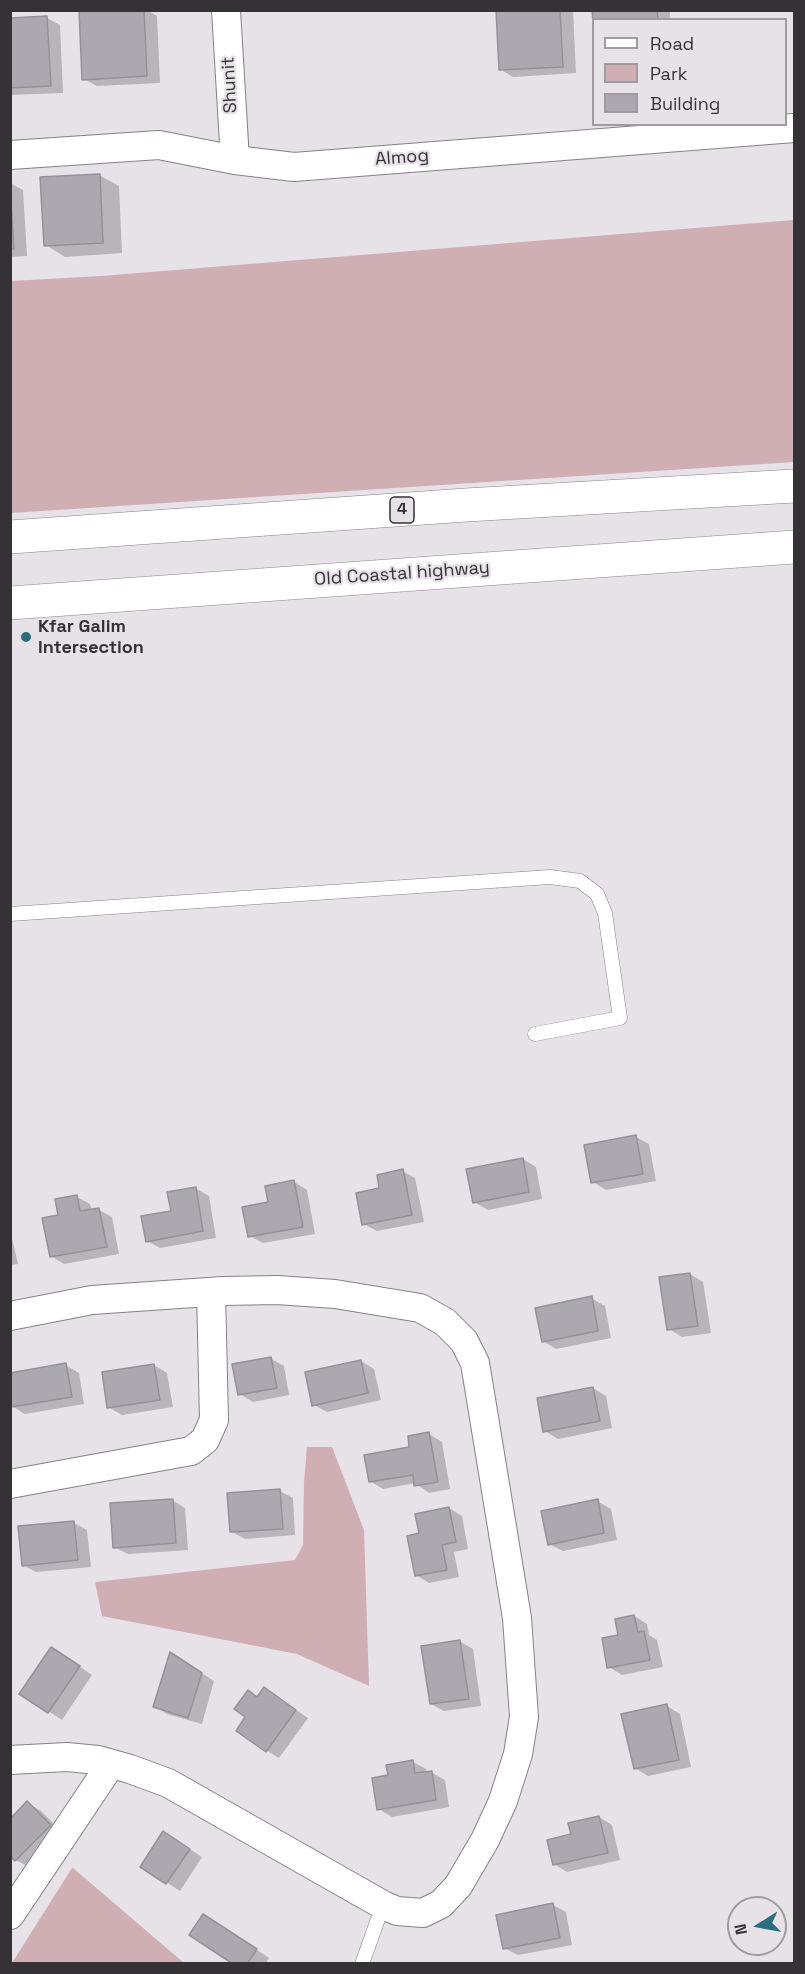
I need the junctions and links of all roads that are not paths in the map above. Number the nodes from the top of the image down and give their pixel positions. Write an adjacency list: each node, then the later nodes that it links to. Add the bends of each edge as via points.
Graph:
1 (226, 10): 4 (street, Shunit)
2 (795, 129): 4 (street, Almog, via 294,167)
3 (10, 155): 4 (street, Almog, via 159,145)
4 (235, 160)
5 (795, 486): 6 (highway, 4)
6 (10, 537)
7 (795, 547): 8 (highway, Old Coastal highway)
8 (10, 603)
9 (10, 914): 10 (lane, via 550,877 580,881 597,894 605,913 620,1018)
10 (535, 1034)
11 (211, 1292): 12 (street, via 92,1300); 13 (street, via 214,1420 205,1440 192,1450); 16 (street, via 277,1290 335,1294 420,1308 445,1322 464,1341 475,1364 517,1618 523,1726 503,1801 458,1886 441,1904 423,1913)
12 (10, 1316)
13 (10, 1484)
14 (10, 1760): 15 (street, via 67,1757)
15 (111, 1764): 16 (street, via 168,1783); 17 (street)
16 (383, 1905): 18 (lane)
17 (10, 1915)
18 (362, 1964)

